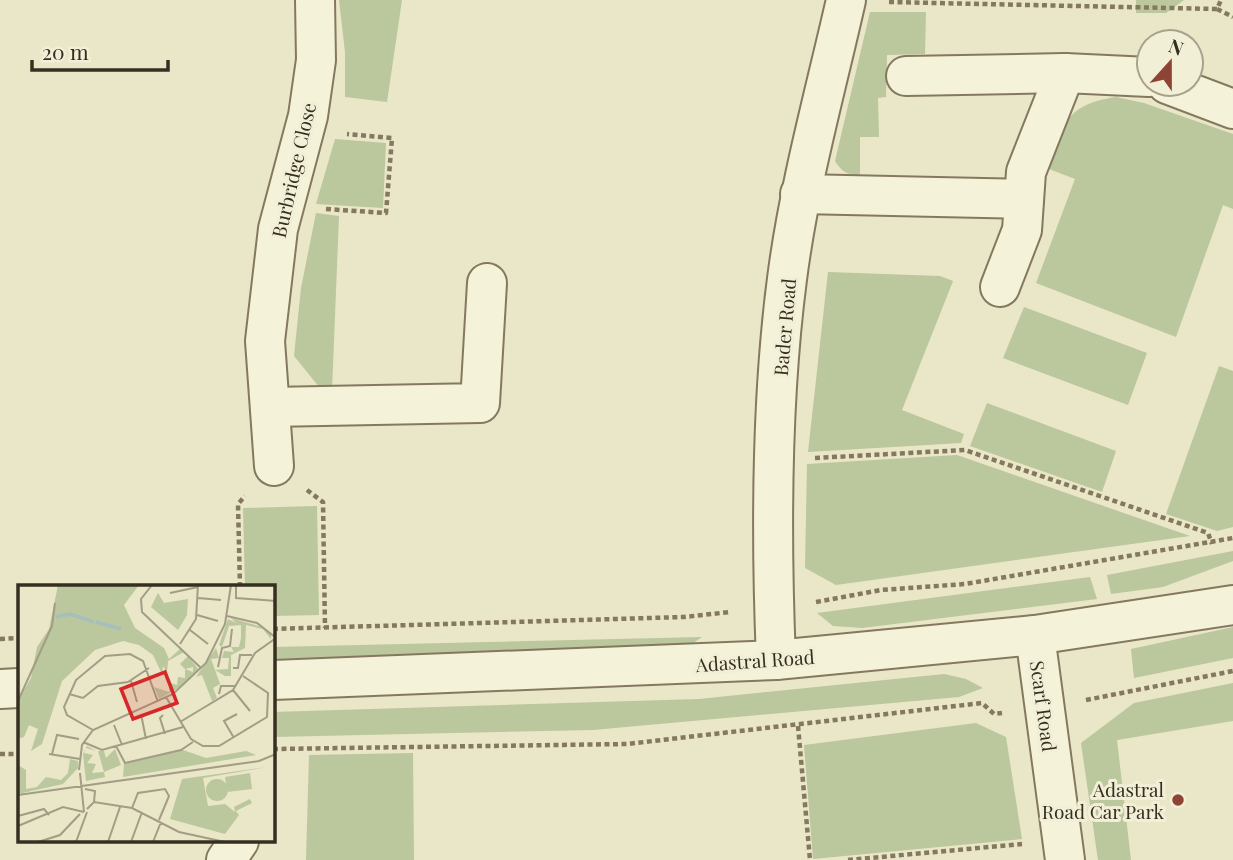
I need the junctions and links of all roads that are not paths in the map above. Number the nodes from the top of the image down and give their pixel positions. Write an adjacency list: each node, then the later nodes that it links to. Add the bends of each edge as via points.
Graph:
1 (314, 0): 12 (street, Burbridge Close, via 316,60 304,131 278,229 265,341)
2 (846, 1): 8 (street, Bader Road)
3 (1065, 73): 4 (street); 5 (street); 9 (street, via 1026,172)
4 (906, 76)
5 (1135, 76)
6 (1204, 98): 7 (street)
7 (1233, 109)
8 (800, 194): 9 (street); 16 (street, Bader Road, via 787,281 776,460)
9 (1024, 199): 11 (street, via 1022,230)
10 (487, 283): 12 (street, via 480,403)
11 (1000, 287)
12 (270, 407): 13 (street, Burbridge Close)
13 (274, 466)
14 (1233, 605): 15 (street, Adastral Road)
15 (1035, 635): 16 (street, Adastral Road); 21 (street, Scarf Road)
16 (776, 660): 17 (street, Adastral Road)
17 (275, 680)
18 (18, 688): 19 (street)
19 (0, 689)
20 (238, 842): 22 (street)
21 (1063, 850)
22 (226, 860)

